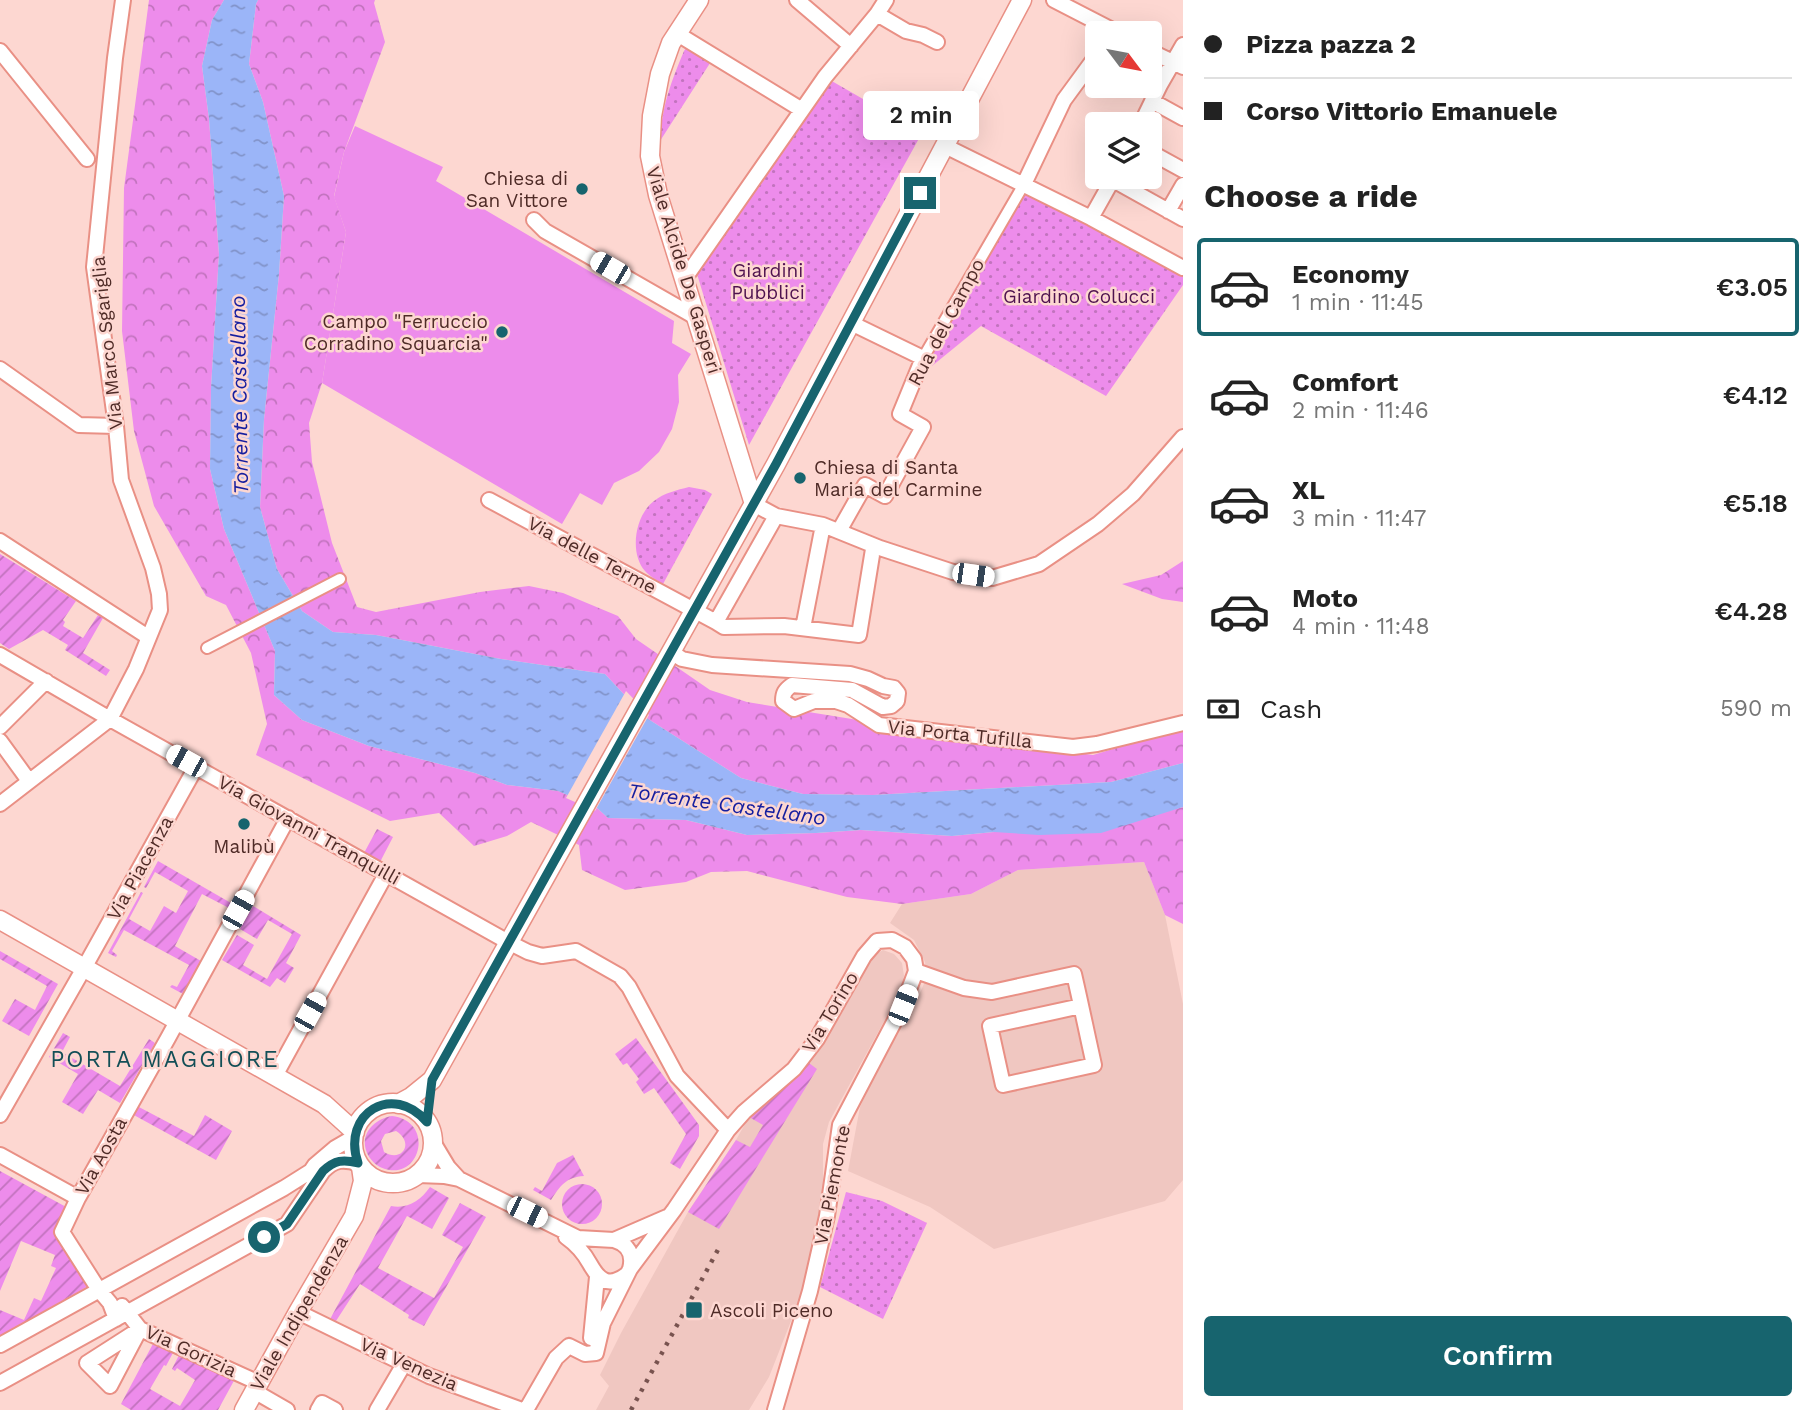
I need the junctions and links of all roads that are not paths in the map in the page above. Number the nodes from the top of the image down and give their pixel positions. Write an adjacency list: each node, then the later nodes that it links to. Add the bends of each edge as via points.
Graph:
1 (123, 0): 39 (street, Via Marco Sgariglia, via 94,267)
2 (699, 0): 9 (street, Viale Alcide De Gasperi)
3 (797, 0): 12 (street)
4 (886, 0): 7 (street)
5 (1022, 0): 21 (street)
6 (1054, 0): 8 (street)
7 (877, 13): 10 (street, via 906,31); 12 (street)
8 (1093, 21)
9 (676, 33): 18 (street); 34 (street, Viale Alcide De Gasperi, via 660,74 650,156)
10 (937, 42)
11 (1183, 45): 15 (street)
12 (851, 46): 18 (street)
13 (0, 51): 22 (street)
14 (1162, 57): 15 (street)
15 (1178, 64): 17 (street)
16 (1085, 71): 25 (street, via 1064,100)
17 (1152, 101): 19 (street); 20 (street)
18 (802, 110): 34 (street)
19 (1147, 112)
20 (1183, 118)
21 (945, 146): 25 (street); 36 (street)
22 (87, 159)
23 (1162, 159): 24 (street)
24 (1183, 170)
25 (1024, 184): 30 (street); 37 (street, Rua del Campo)
26 (1183, 185): 29 (street)
27 (1108, 189): 30 (street)
28 (1132, 189): 29 (street)
29 (1168, 211): 31 (street)
30 (1091, 218): 33 (street)
31 (1183, 219)
32 (534, 220): 35 (street, via 545,231)
33 (1183, 268)
34 (685, 278): 35 (street, Viale Alcide De Gasperi)
35 (697, 318): 42 (street, Viale Alcide De Gasperi)
36 (851, 323): 37 (street); 42 (street)
37 (923, 358): 45 (street, Rua del Campo, via 900,414 923,427 886,496 865,485)
38 (0, 369): 39 (street, via 79,425)
39 (116, 426): 52 (street, Via Marco Sgariglia, via 121,480 159,594 160,610)
40 (1183, 437): 47 (street, via 1133,494 1040,564 992,578 953,572)
41 (489, 500): 49 (street, Via delle Terme)
42 (754, 503): 43 (street); 49 (street)
43 (776, 516): 44 (street); 50 (street)
44 (823, 525): 45 (street); 51 (street)
45 (839, 531): 47 (street)
46 (0, 541): 52 (street)
47 (880, 548): 51 (street, via 873,549 859,635)
48 (340, 579): 53 (street)
49 (694, 610): 50 (street, Via delle Terme); 55 (street)
50 (716, 622): 51 (street)
51 (803, 628)
52 (148, 637): 57 (street, Via Marco Sgariglia)
53 (207, 648)
54 (0, 655): 56 (street, Via Giovanni Tranquilli)
55 (667, 658): 58 (street, Via Porta Tufilla, via 868,679 894,688 897,701 883,707 852,690 792,685 783,701 794,709 814,701 836,701 879,726 899,729 1073,747); 67 (street)
56 (46, 681): 57 (street, Via Giovanni Tranquilli); 59 (street)
57 (110, 719): 61 (street, Via Giovanni Tranquilli); 62 (street)
58 (1183, 723)
59 (0, 727)
60 (0, 741): 62 (street)
61 (196, 767): 64 (street, Via Giovanni Tranquilli); 68 (street, Via Piacenza)
62 (29, 782): 63 (street)
63 (0, 804)
64 (288, 818): 65 (street, Via Giovanni Tranquilli); 71 (street, Via Aosta)
65 (386, 874): 67 (street, Via Giovanni Tranquilli); 72 (street)
66 (0, 920): 68 (street)
67 (508, 942): 73 (street); 79 (street, Via Giovanni Tranquilli, via 542,956 576,951 620,976 677,1076)
68 (84, 968): 71 (street); 77 (street, Via Piacenza)
69 (916, 971): 70 (street, via 964,988 992,992 1074,974); 79 (street, Via Torino, via 905,947 892,940 877,941 817,1039 793,1069); 111 (street, Via Piemonte, via 840,1125 810,1291)
70 (1081, 1006): 70 (street, via 990,1026 1003,1084 1094,1065)
71 (177, 1021): 72 (street); 89 (street, Via Aosta)
72 (275, 1076): 75 (street)
73 (432, 1080): 74 (street); 78 (street)
74 (398, 1104): 76 (street); 78 (street)
75 (330, 1110): 76 (street); 80 (street); 82 (street, via 338,1130)
76 (371, 1110): 80 (street)
77 (0, 1115)
78 (427, 1122): 81 (street)
79 (728, 1129): 92 (street)
80 (354, 1135): 82 (street); 84 (street, Viale Indipendenza)
81 (433, 1142): 85 (street, via 432,1154); 86 (street)
82 (335, 1148): 88 (street)
83 (0, 1155): 89 (street)
84 (360, 1165): 87 (street, via 369,1175); 90 (street, via 339,1160 330,1164); 91 (street, Viale Indipendenza, via 363,1181)
85 (418, 1175): 86 (street); 87 (street, Viale Indipendenza)
86 (459, 1179): 93 (street)
87 (390, 1183): 91 (street, Viale Indipendenza)
88 (284, 1188): 90 (street, via 293,1194); 97 (street)
89 (78, 1198): 97 (street, Via Aosta, via 62,1232)
90 (299, 1208): 99 (street, via 287,1224)
91 (354, 1216): 98 (street, Viale Indipendenza)
92 (667, 1217): 94 (street); 96 (street)
93 (546, 1222): 94 (street, via 578,1238); 95 (street, via 575,1244)
94 (610, 1240): 95 (street, via 592,1252); 96 (street, via 621,1242 631,1254)
95 (594, 1270): 96 (street, via 604,1281 612,1282); 101 (street, via 593,1324)
96 (628, 1272): 101 (street, via 603,1323 596,1353)
97 (106, 1287): 99 (street, Via Gorizia, via 110,1303); 100 (street)
98 (298, 1312): 102 (street, Via Venezia); 104 (street, Viale Indipendenza)
99 (122, 1316): 103 (street); 104 (street, Via Gorizia)
100 (0, 1345)
101 (585, 1353): 110 (street, Via Venezia, via 569,1346)
102 (404, 1364): 109 (street); 110 (street, Via Venezia)
103 (0, 1383)
104 (256, 1387): 105 (street, Viale Indipendenza); 106 (street, Via Gorizia)
105 (244, 1410)
106 (286, 1410)
107 (318, 1410): 108 (street, via 322,1403)
108 (335, 1410)
109 (377, 1410)
110 (524, 1410)
111 (775, 1410)

